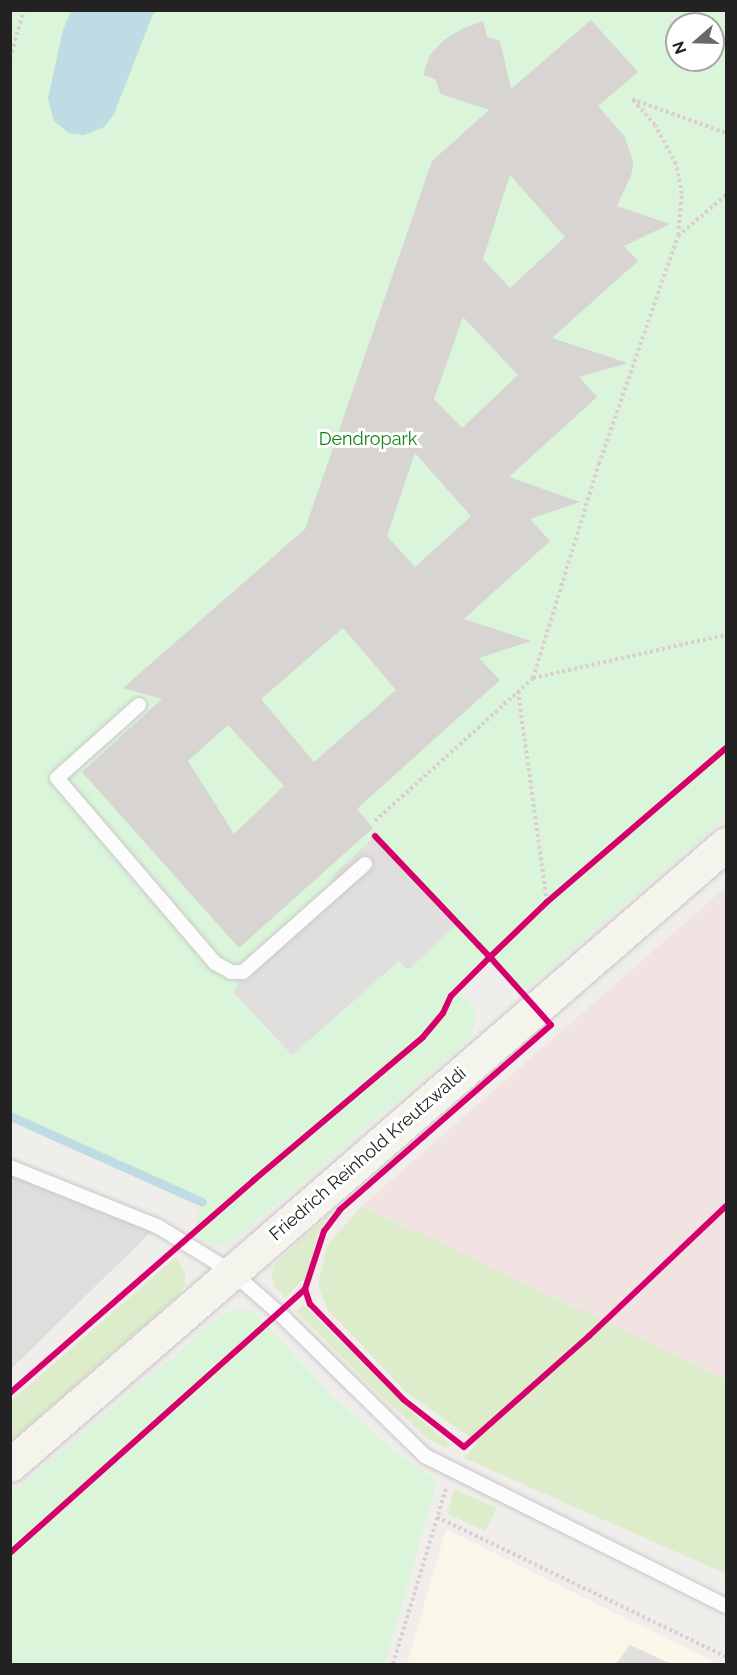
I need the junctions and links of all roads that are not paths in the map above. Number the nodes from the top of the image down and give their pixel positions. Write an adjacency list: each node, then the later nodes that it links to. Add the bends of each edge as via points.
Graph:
1 (139, 705): 3 (lane, via 57,778 215,963 231,972 243,972)
2 (726, 844): 5 (main road, Friedrich Reinhold Kreutzwaldi)
3 (365, 864)
4 (10, 1167): 5 (lane, via 157,1226)
5 (232, 1272): 6 (main road, Friedrich Reinhold Kreutzwaldi); 7 (lane, via 425,1456)
6 (10, 1465)
7 (726, 1606)

